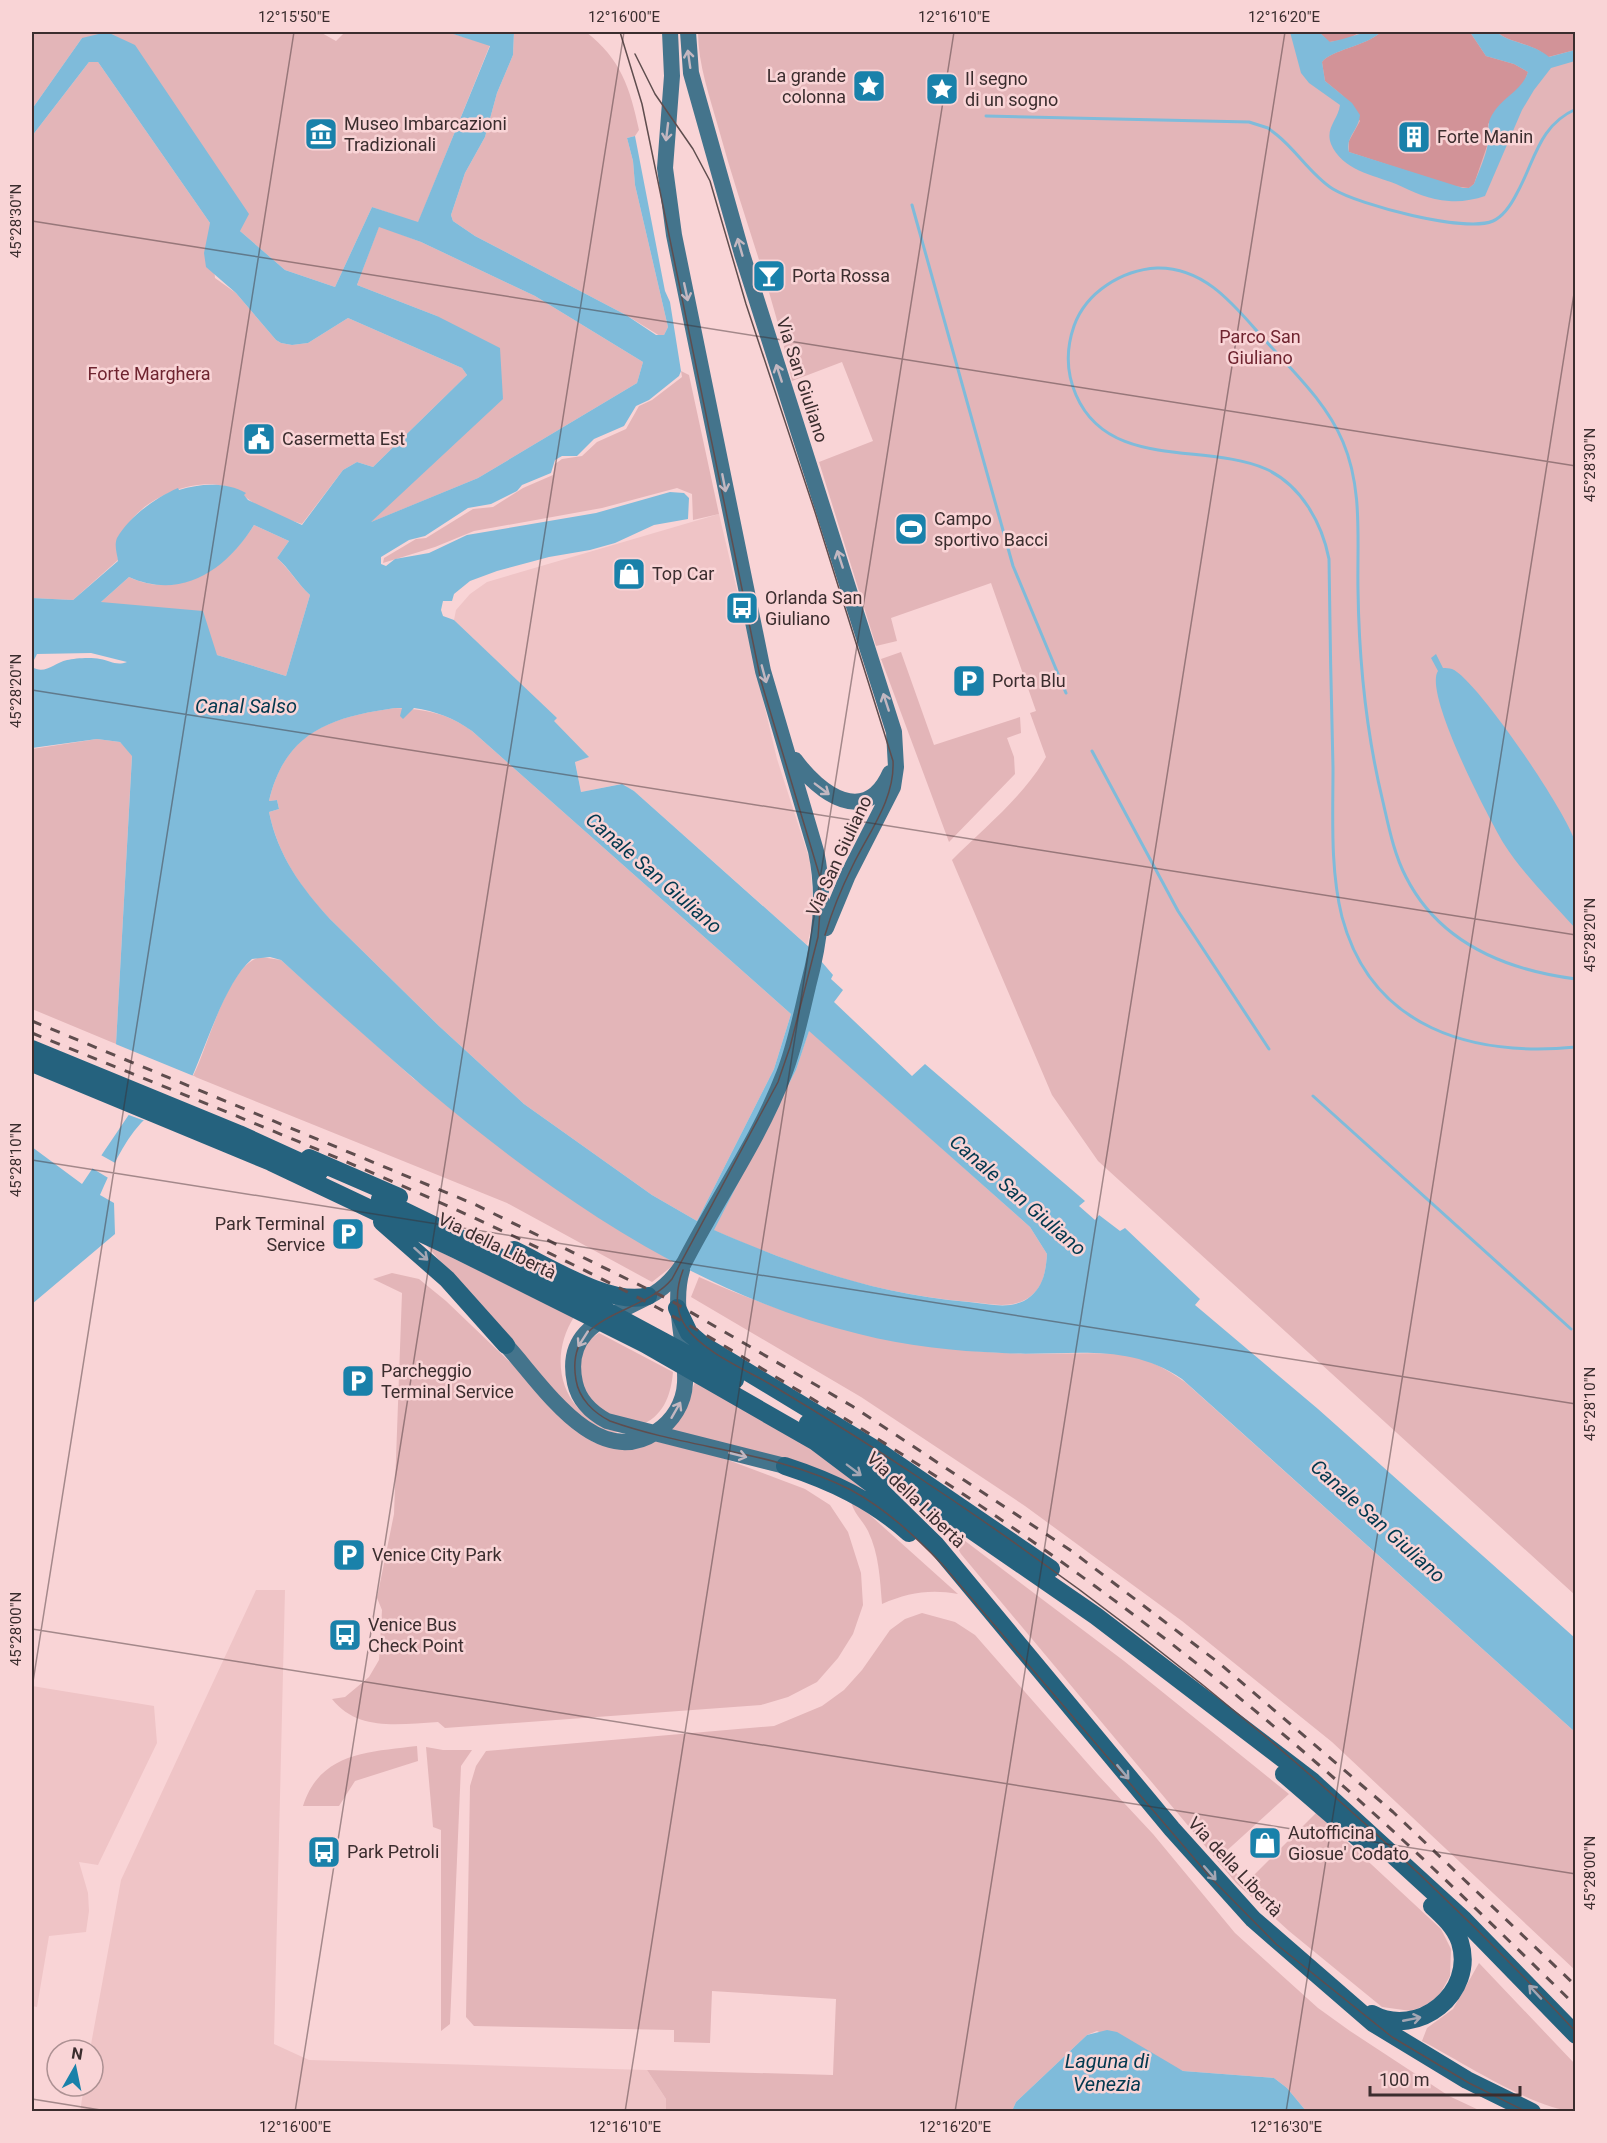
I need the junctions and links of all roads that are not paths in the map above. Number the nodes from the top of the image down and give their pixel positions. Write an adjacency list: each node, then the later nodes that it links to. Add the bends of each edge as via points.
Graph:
1 (670, 32): 3 (main road, Via San Giuliano, one-way to 3, via 672,76 665,168 674,235 754,631)
2 (687, 32): 4 (main road, Via San Giuliano, one-way to 2, via 891,717 742,254 691,73)
3 (785, 744): 4 (main road, one-way to 4, via 817,786 834,797 853,802 871,797 881,789); 5 (main road, Via San Giuliano, via 820,868 822,911)
4 (896, 750): 5 (main road, Via San Giuliano, via 893,787 844,883)
5 (816, 955): 11 (main road, via 779,1085)
6 (32, 1049): 8 (highway, Via della Libertà)
7 (32, 1063): 8 (highway, Via della Libertà)
8 (82, 1077): 9 (highway, Via della Libertà)
9 (204, 1126): 10 (highway, Via della Libertà); 12 (highway, via 343,1172 615,1297); 16 (highway, Via della Libertà, via 273,1148 648,1331 839,1442)
10 (360, 1203): 14 (highway, one-way to 14, via 440,1272); 17 (highway, Via della Libertà, one-way to 17, via 645,1344 746,1400 843,1461 881,1491 936,1545)
11 (684, 1263): 12 (main road, via 670,1282); 13 (main road)
12 (648, 1296): 15 (main road, one-way to 15, via 598,1322 581,1339 573,1374 585,1404 601,1418 622,1426)
13 (677, 1308): 14 (main road, one-way to 13, via 573,1419 592,1434 615,1442 641,1439 668,1422 679,1407 685,1384); 18 (highway, via 692,1336 878,1451 1038,1560 1175,1664)
14 (506, 1346)
15 (785, 1466): 17 (highway, via 849,1490 910,1534)
16 (967, 1526): 18 (highway, Via della Libertà, via 1152,1657); 19 (highway, one-way to 16, via 1376,2016 1394,2021 1414,2020 1442,2006 1453,1993 1461,1975 1461,1944 1444,1918 1396,1871 1221,1720)
17 (1086, 1727): 19 (highway, Via della Libertà, one-way to 19, via 1223,1888)
18 (1312, 1781): 20 (highway, Via della Libertà, one-way to 18, via 1455,1912)
19 (1323, 1982): 21 (highway, Via della Libertà, via 1374,2023 1467,2080)
20 (1575, 2035)
21 (1532, 2112)

